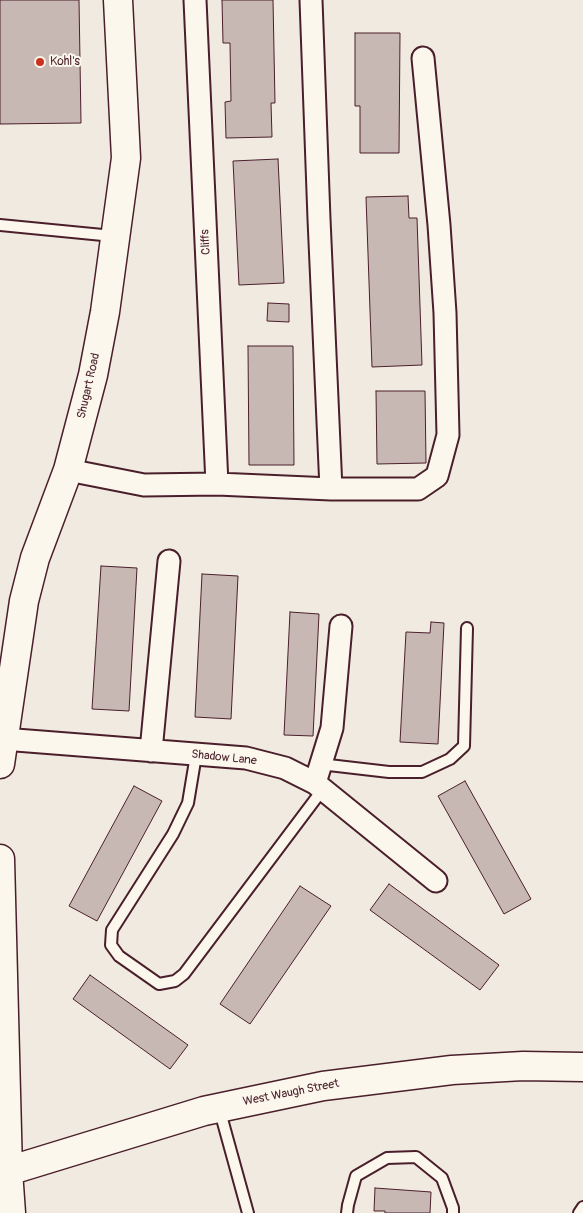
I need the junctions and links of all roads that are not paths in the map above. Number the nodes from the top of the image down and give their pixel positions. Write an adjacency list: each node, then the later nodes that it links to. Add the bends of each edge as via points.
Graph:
1 (118, 0): 6 (street, Shugart Road, via 126,158)
2 (195, 0): 8 (street, Cliffs)
3 (310, 0): 9 (street)
4 (423, 58): 9 (street, via 444,303 448,435 437,476 418,489)
5 (0, 225): 6 (lane)
6 (117, 237): 7 (street, Shugart Road, via 93,375)
7 (68, 470): 8 (street, via 144,485); 14 (street, Shugart Road, via 34,558 24,601)
8 (217, 484): 9 (street)
9 (331, 489)
10 (168, 561): 13 (street)
11 (341, 626): 16 (street, via 332,728)
12 (467, 628): 16 (lane, via 464,746 450,759 422,772)
13 (151, 751): 14 (street, Shadow Lane); 15 (street, Shadow Lane)
14 (2, 752)
15 (196, 755): 16 (street, Shadow Lane, via 246,758); 16 (lane, via 188,803 112,930 111,946 119,956 160,984 184,974)
16 (319, 779): 18 (street, Shadow Lane)
17 (0, 859): 19 (street)
18 (436, 881)
19 (2, 977): 22 (street)
20 (583, 1067): 21 (street, West Waugh Street, via 452,1070 323,1086)
21 (218, 1108): 22 (street, West Waugh Street); 25 (lane)
22 (8, 1171): 24 (street)
23 (583, 1207): 28 (lane)
24 (11, 1213)
25 (248, 1213)
26 (347, 1213): 27 (lane, via 356,1176 387,1158 416,1157 442,1178)
27 (453, 1213)
28 (579, 1213)

